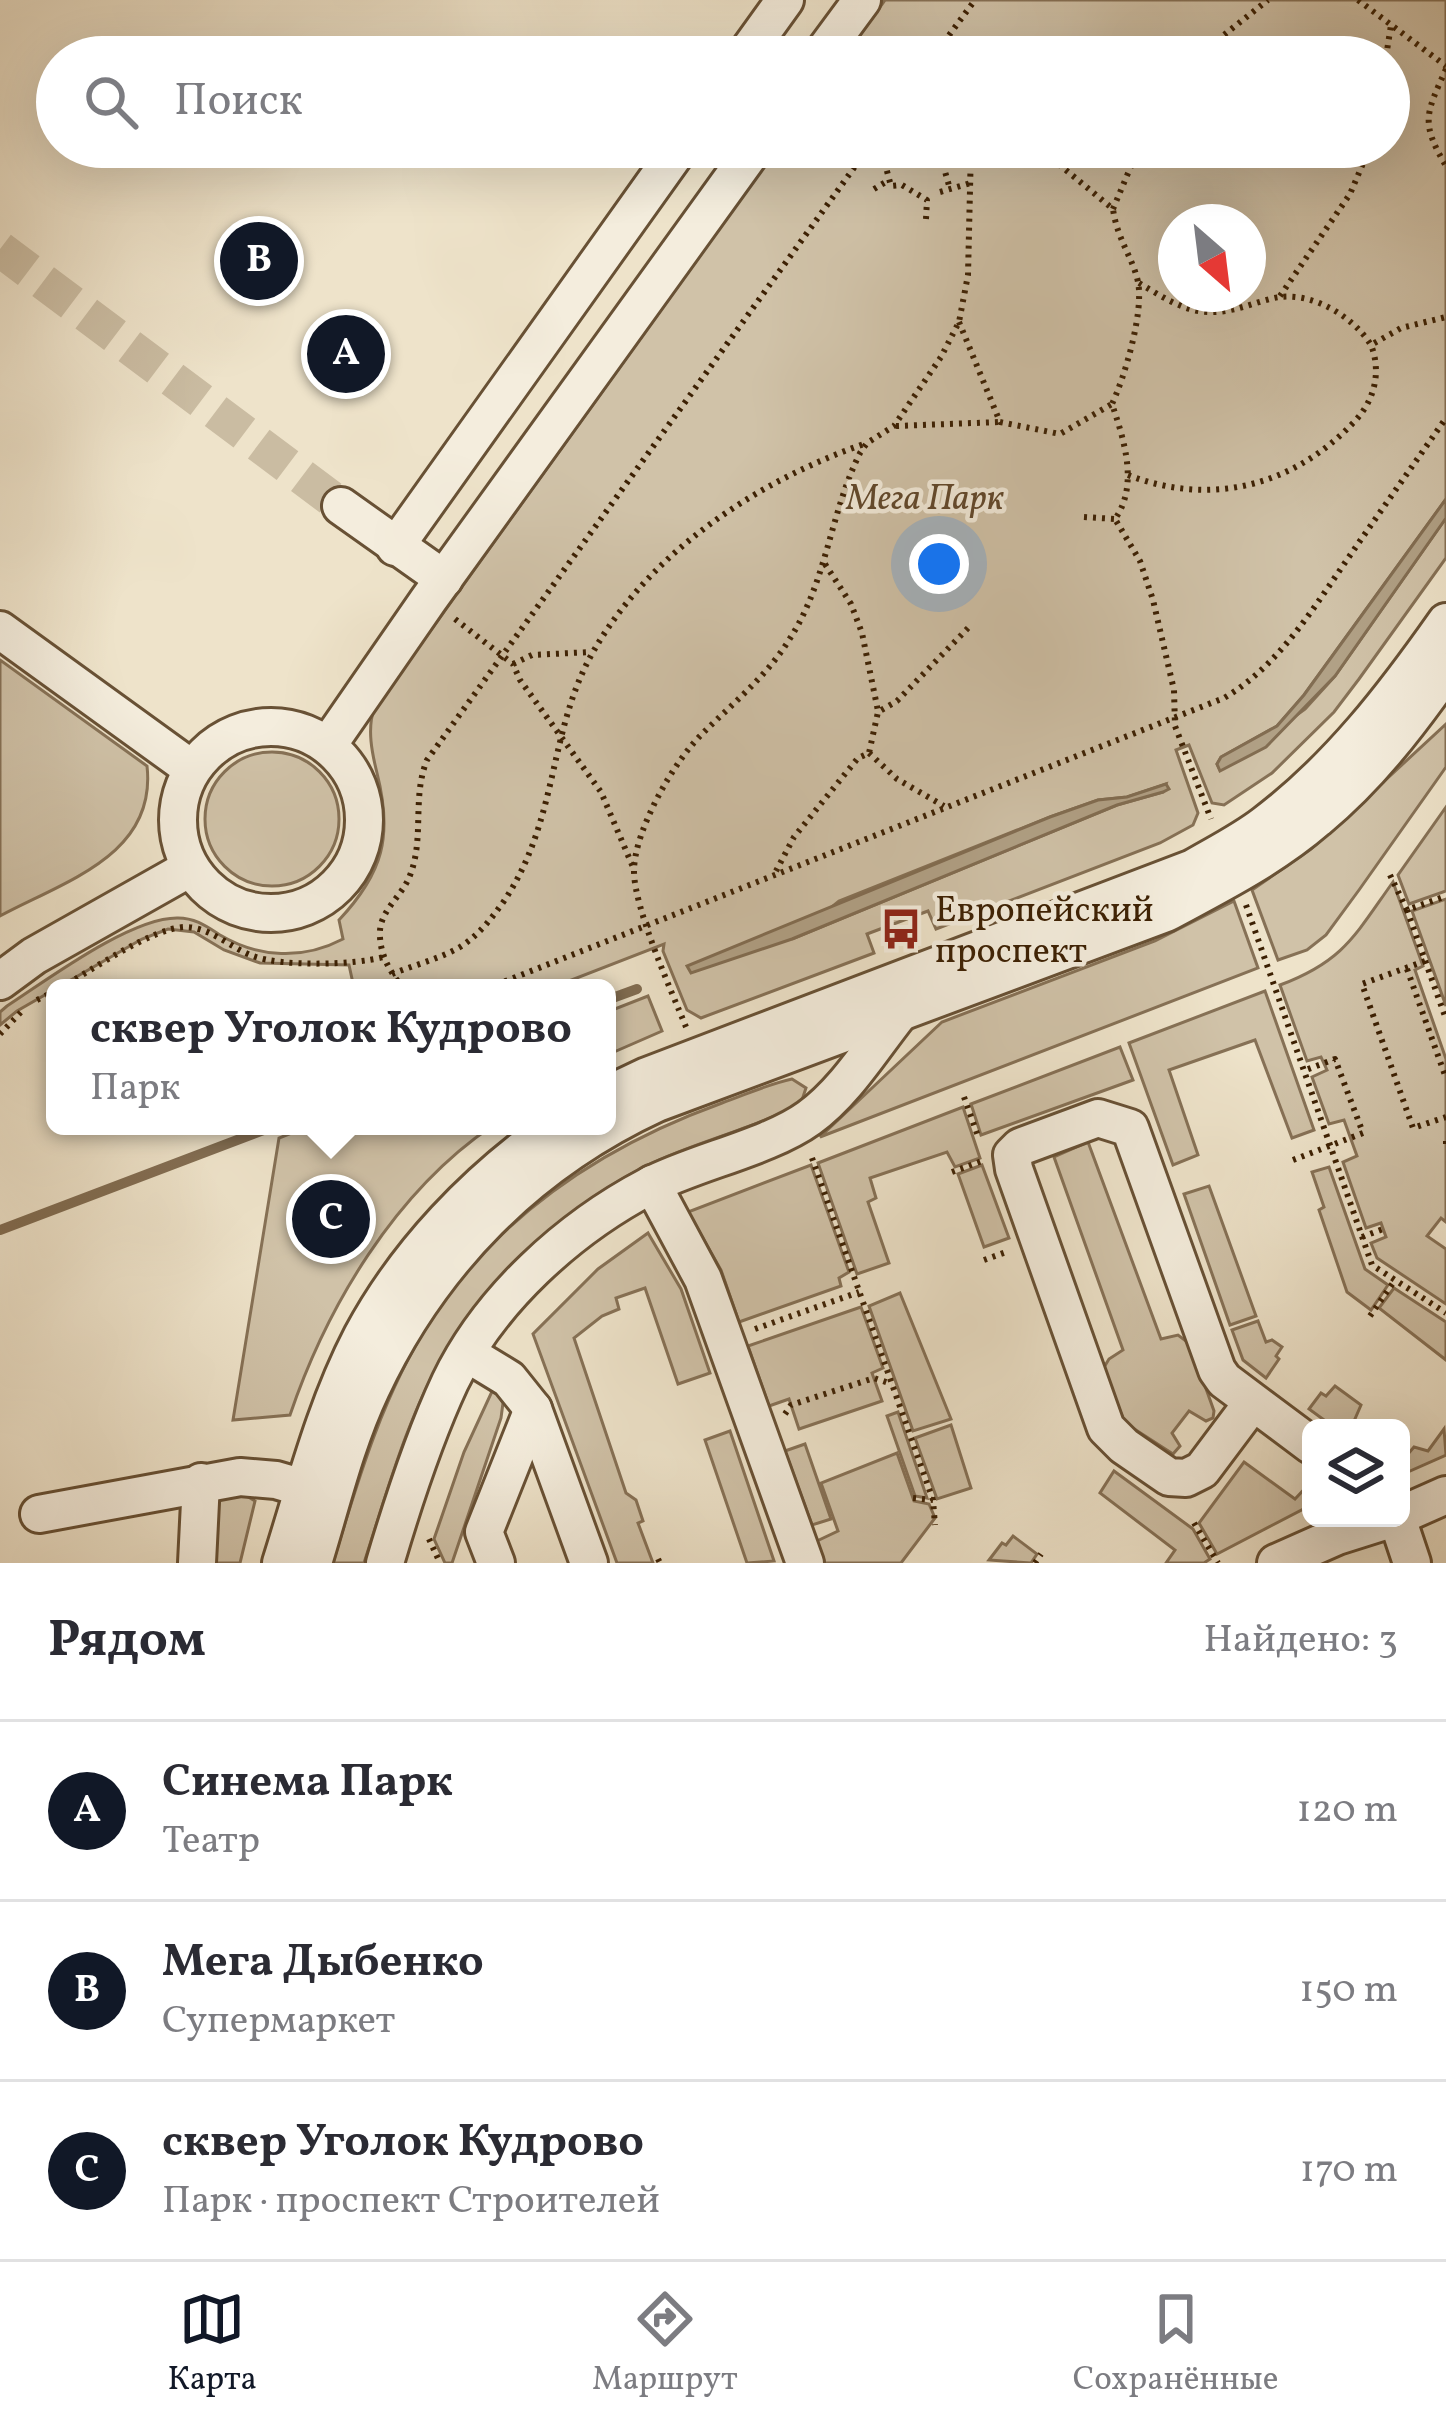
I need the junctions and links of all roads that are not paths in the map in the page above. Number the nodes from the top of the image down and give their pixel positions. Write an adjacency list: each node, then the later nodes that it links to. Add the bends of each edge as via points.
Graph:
1 (785, 0): 3 (street)
2 (862, 0): 4 (street)
3 (760, 36)
4 (835, 36)
5 (665, 168): 8 (street)
6 (740, 168): 9 (street)
7 (341, 506): 8 (street)
8 (395, 547): 9 (street)
9 (436, 589): 13 (street)
10 (1446, 622): 18 (street, via 1324,772 1263,826 1193,868)
11 (0, 629): 14 (street)
12 (1446, 671): 17 (street, via 1366,773 1279,848 1166,913)
13 (328, 746): 14 (street, via 270,726 239,732); 15 (street, via 361,794 365,824 344,879 322,899 294,911 236,907)
14 (192, 769): 15 (street, via 179,801 178,836)
15 (190, 868): 16 (street)
16 (0, 981)
17 (898, 1015): 19 (street); 22 (street, via 805,1122)
18 (616, 1091)
19 (616, 1124)
20 (541, 1135): 28 (street, via 381,1279 339,1389)
21 (596, 1135): 28 (street, via 533,1177 474,1234 414,1311)
22 (652, 1184): 23 (street, via 553,1252); 40 (street, via 703,1279)
23 (468, 1354): 25 (street, via 509,1379); 37 (street, via 407,1490)
24 (1253, 1402): 24 (street, via 1217,1370 1130,1128 1098,1118 1019,1147 1014,1169 1106,1428 1169,1477 1186,1478 1202,1470); 26 (street)
25 (533, 1409): 38 (street, via 484,1532); 39 (street)
26 (1302, 1438)
27 (201, 1482): 28 (street, via 276,1480); 31 (street); 34 (street)
28 (319, 1493): 35 (street); 36 (street)
29 (1446, 1495): 30 (street)
30 (1410, 1509)
31 (39, 1514)
32 (1365, 1527): 41 (street)
33 (1387, 1527): 42 (street)
34 (196, 1563)
35 (281, 1563)
36 (313, 1563)
37 (385, 1563)
38 (496, 1563)
39 (589, 1563)
40 (805, 1563)
41 (1276, 1563)
42 (1412, 1563)

